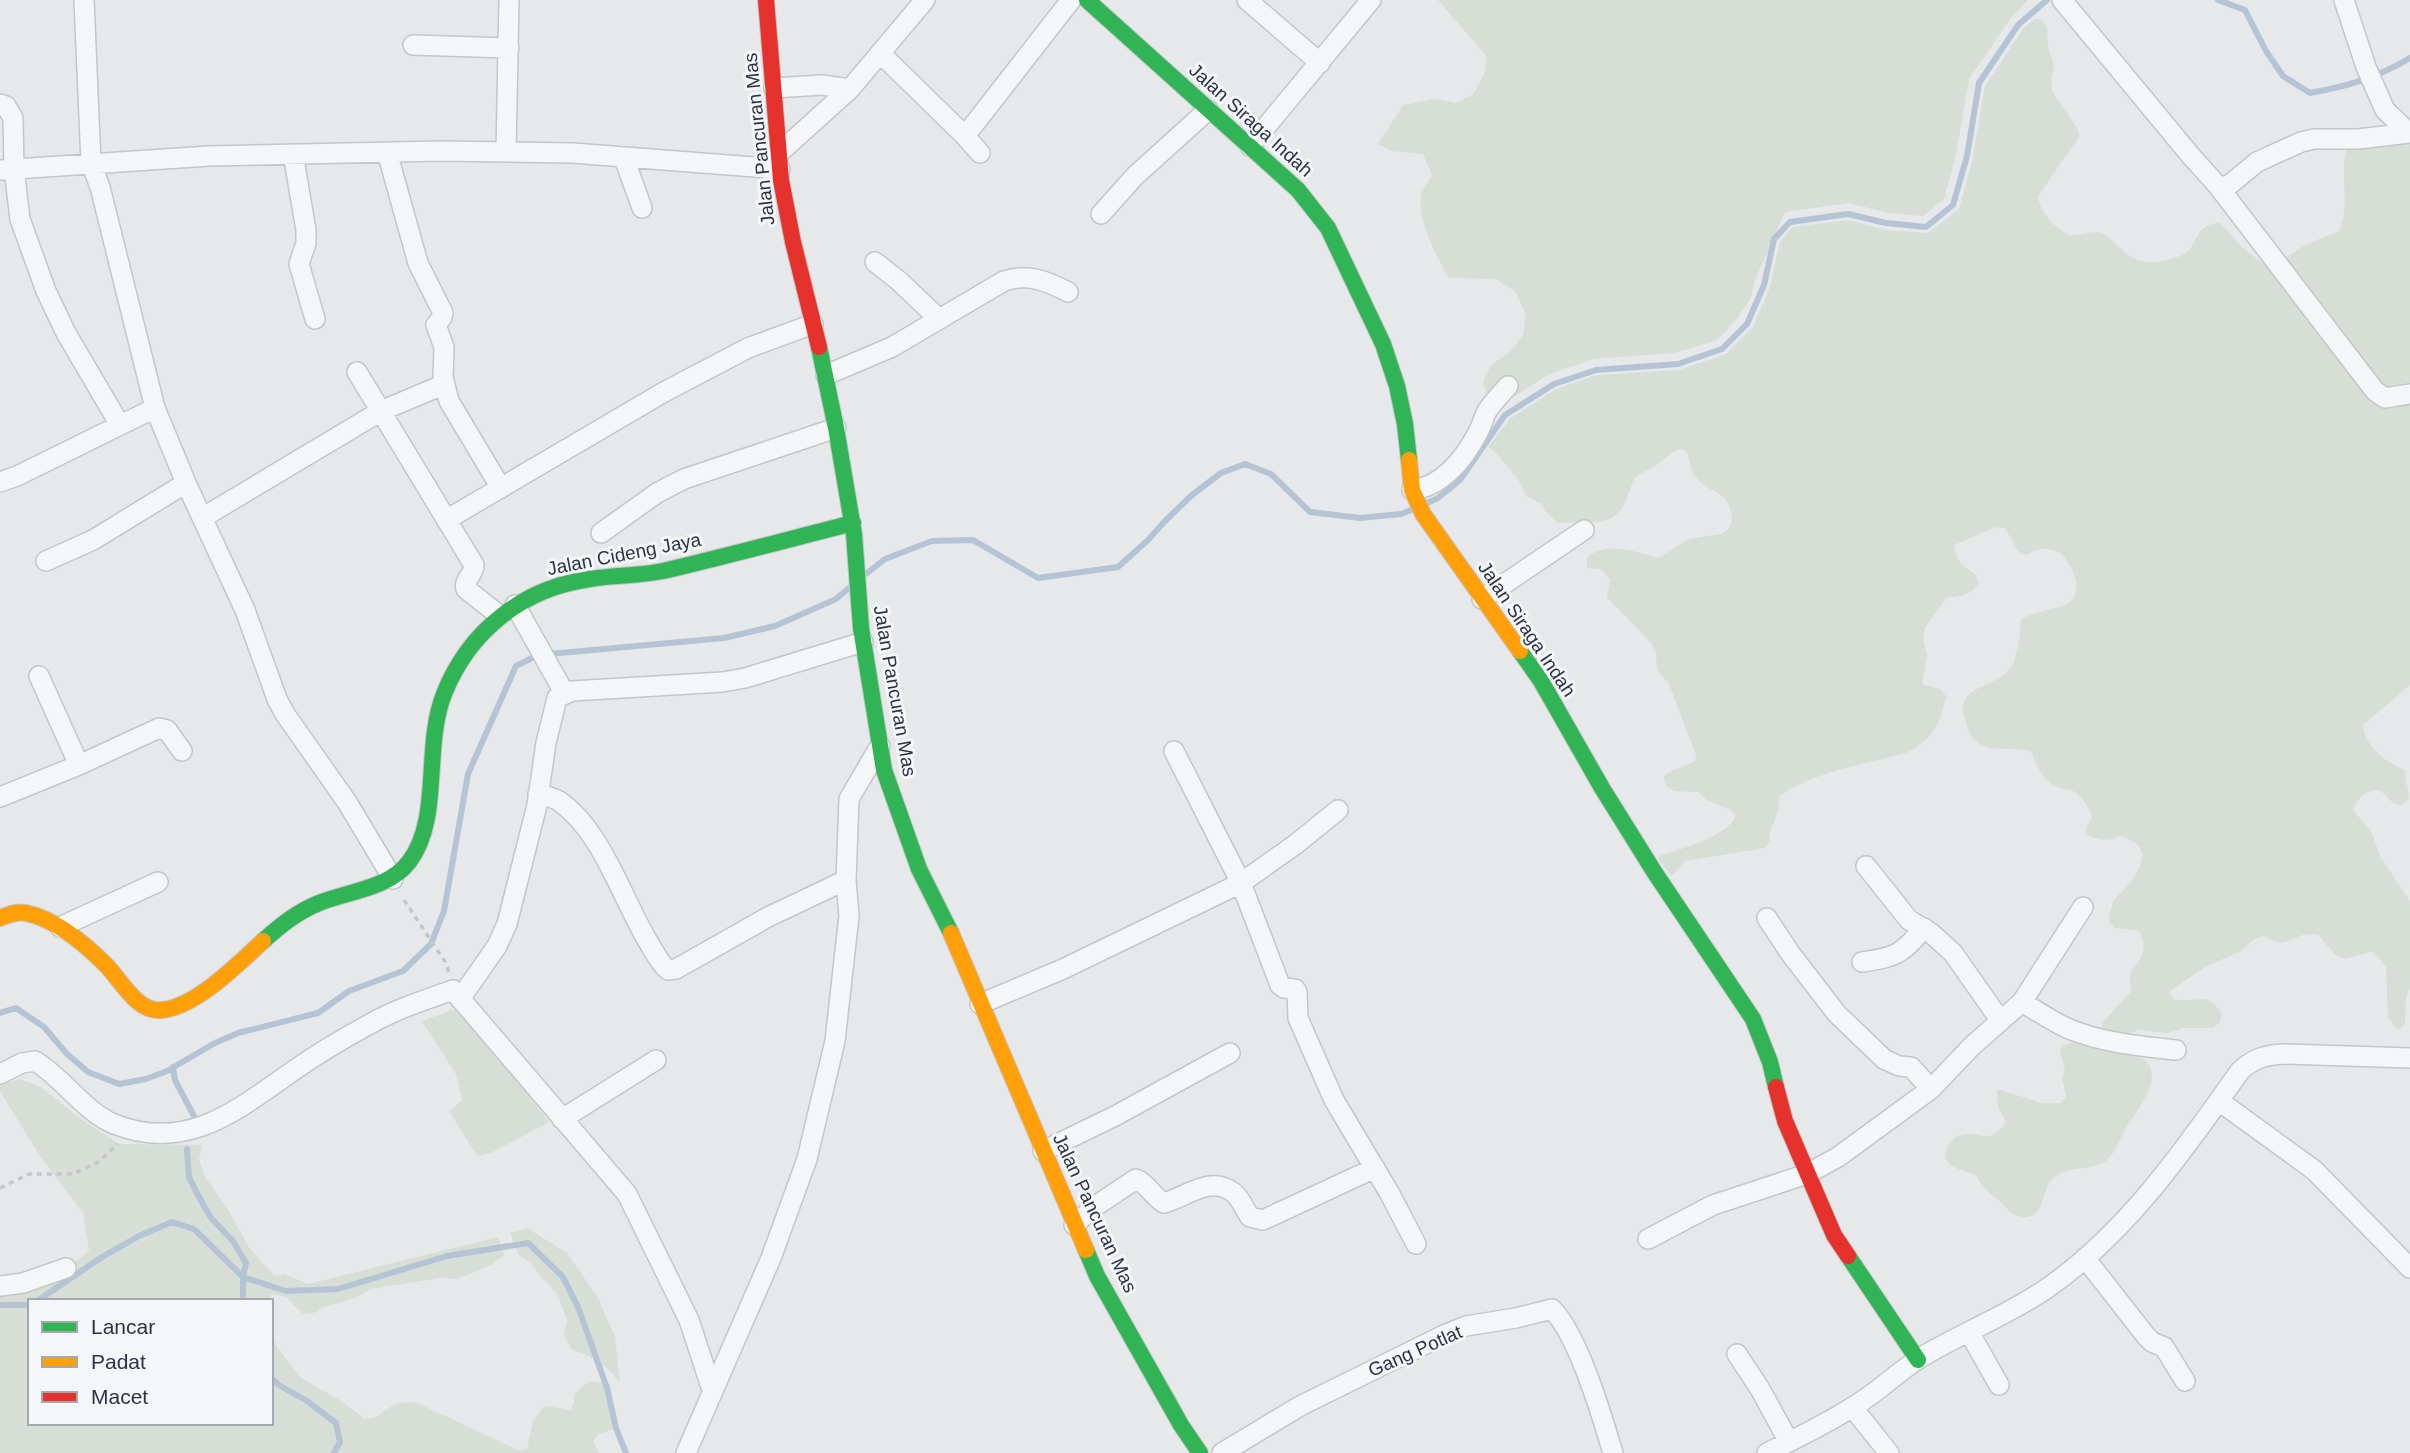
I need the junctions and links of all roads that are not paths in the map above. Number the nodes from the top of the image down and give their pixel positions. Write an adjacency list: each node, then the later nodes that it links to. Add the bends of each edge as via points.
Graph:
1 (84, 0): 28 (street)
2 (509, 0): 12 (street)
3 (766, 0): 15 (street, Jalan Pancuran Mas)
4 (925, 0): 13 (street)
5 (1071, 0): 20 (street)
6 (1087, 0): 18 (street, Jalan Siraga Indah)
7 (1247, 0): 14 (street)
8 (1371, 0): 14 (street)
9 (2344, 0): 19 (street, via 2385,110)
10 (2066, 5): 30 (street)
11 (413, 45): 12 (street)
12 (509, 48): 23 (street)
13 (880, 53): 16 (street); 20 (street)
14 (1320, 63): 21 (street)
15 (774, 88): 16 (street, via 822,85); 27 (street, Jalan Pancuran Mas)
16 (850, 89): 27 (street)
17 (0, 104): 29 (street, via 13,118)
18 (1209, 110): 21 (street, Jalan Siraga Indah); 32 (street, via 1135,176)
19 (2410, 133): 30 (street, via 2301,142 2257,162 2228,186)
20 (965, 136): 24 (street)
21 (1250, 146): 50 (street, Jalan Siraga Indah, via 1298,190 1328,228 1351,273 1397,386)
22 (387, 152): 23 (street); 25 (street); 40 (street, via 418,262 443,313 436,325 444,347)
23 (506, 152): 26 (street)
24 (980, 153)
25 (293, 154): 28 (street); 36 (street, via 306,230 299,264)
26 (624, 158): 27 (street); 31 (street)
27 (779, 161): 37 (street, Jalan Pancuran Mas)
28 (91, 163): 29 (street); 43 (street)
29 (7, 170): 45 (street, via 46,291)
30 (2218, 186): 42 (street, via 2375,391 2385,398)
31 (642, 208)
32 (1101, 214)
33 (875, 262): 35 (street)
34 (1068, 292): 35 (street, via 1039,279 1014,278)
35 (938, 318): 39 (street, via 892,347)
36 (315, 319)
37 (813, 324): 39 (street, Jalan Pancuran Mas); 49 (street, via 729,357)
38 (357, 372): 44 (street)
39 (826, 375): 46 (street, Jalan Pancuran Mas)
40 (445, 384): 44 (street); 49 (street, via 454,410)
41 (1508, 386): 50 (street, via 1487,411 1462,459 1436,482)
42 (2410, 394)
43 (155, 408): 45 (street); 48 (street)
44 (381, 411): 51 (street); 52 (street)
45 (120, 425): 47 (street)
46 (836, 428): 53 (street, Jalan Pancuran Mas); 55 (street, via 684,479)
47 (0, 482)
48 (186, 483): 51 (street); 56 (street, via 93,540)
49 (501, 488): 52 (street)
50 (1413, 492): 57 (street, Jalan Siraga Indah, via 1423,514)
51 (202, 518): 70 (street, via 245,610 280,706 347,802)
52 (446, 520): 58 (street, via 474,565 466,589)
53 (853, 529): 58 (street, Jalan Cideng Jaya, via 658,572 579,580 534,594); 59 (street, Jalan Pancuran Mas)
54 (1584, 530): 57 (street)
55 (601, 533)
56 (46, 561)
57 (1482, 599): 94 (street, Jalan Siraga Indah, via 1541,681 1655,873 1753,1019)
58 (507, 610): 61 (street, via 533,634); 70 (street, Jalan Cideng Jaya, via 463,652 449,679 434,731 425,834 412,859)
59 (863, 642): 61 (street, via 723,682); 62 (street, Jalan Pancuran Mas)
60 (39, 676): 65 (street)
61 (565, 694): 66 (street, via 557,698 553,710)
62 (880, 746): 71 (street, via 849,799); 82 (street, Jalan Pancuran Mas, via 919,869)
63 (182, 751): 65 (street, via 167,730 159,728)
64 (1174, 751): 73 (street)
65 (79, 765): 67 (street)
66 (538, 794): 71 (street, via 557,799 598,845 668,970); 80 (street, via 503,935)
67 (0, 797)
68 (1338, 810): 73 (street)
69 (1866, 866): 78 (street, via 1909,920)
70 (393, 879): 77 (street, via 288,918 221,980 163,1010 138,1002 105,964)
71 (846, 880): 107 (street, via 849,916 835,1041 807,1159 771,1258)
72 (158, 882): 77 (street)
73 (1241, 883): 82 (street); 93 (street, via 1280,985 1297,992 1298,1018 1334,1100)
74 (2083, 906): 81 (street)
75 (0, 918): 77 (street, via 24,912)
76 (1767, 918): 89 (street, via 1837,1014 1872,1050 1896,1066 1911,1067)
77 (60, 927)
78 (1924, 928): 79 (street, via 1898,954); 83 (street, via 1953,953)
79 (1862, 962)
80 (460, 999): 88 (street, via 453,990 392,1012 218,1121 191,1130 160,1132 107,1121 35,1061); 91 (street)
81 (2022, 1002): 83 (street); 84 (street, via 2091,1037)
82 (980, 1004): 92 (street, Jalan Pancuran Mas)
83 (2000, 1020): 89 (street)
84 (2176, 1049)
85 (1230, 1053): 92 (street)
86 (2410, 1058): 90 (street, via 2264,1055 2240,1071)
87 (656, 1060): 91 (street)
88 (0, 1074)
89 (1931, 1089): 94 (street, via 1838,1157)
90 (2219, 1101): 98 (street, via 2162,1176); 100 (street, via 2314,1170)
91 (562, 1119): 107 (street, via 634,1205 689,1320)
92 (1042, 1151): 95 (street, Jalan Pancuran Mas)
93 (1375, 1168): 95 (street, via 1262,1220 1250,1217 1234,1194 1221,1187 1203,1186 1164,1203 1136,1179); 97 (street)
94 (1807, 1174): 96 (street, via 1713,1205); 104 (street, Jalan Siraga Indah, via 1834,1235)
95 (1074, 1225): 111 (street, Jalan Pancuran Mas, via 1097,1276)
96 (1648, 1239)
97 (1416, 1244)
98 (2085, 1258): 102 (street, via 2047,1289); 105 (street, via 2146,1336 2164,1347)
99 (66, 1268): 101 (street)
100 (2410, 1268)
101 (0, 1286)
102 (1969, 1332): 104 (street); 106 (street)
103 (1737, 1354): 109 (street)
104 (1918, 1360): 108 (street)
105 (2185, 1381)
106 (1999, 1385)
107 (712, 1390): 110 (street)
108 (1853, 1408): 109 (street); 115 (street)
109 (1789, 1442): 114 (street)
110 (686, 1453)
111 (1200, 1453)
112 (1222, 1453): 113 (street, Gang Potlat, via 1300,1406 1444,1335 1466,1326 1552,1309 1578,1356)
113 (1613, 1453)
114 (1767, 1453)
115 (1889, 1453)

